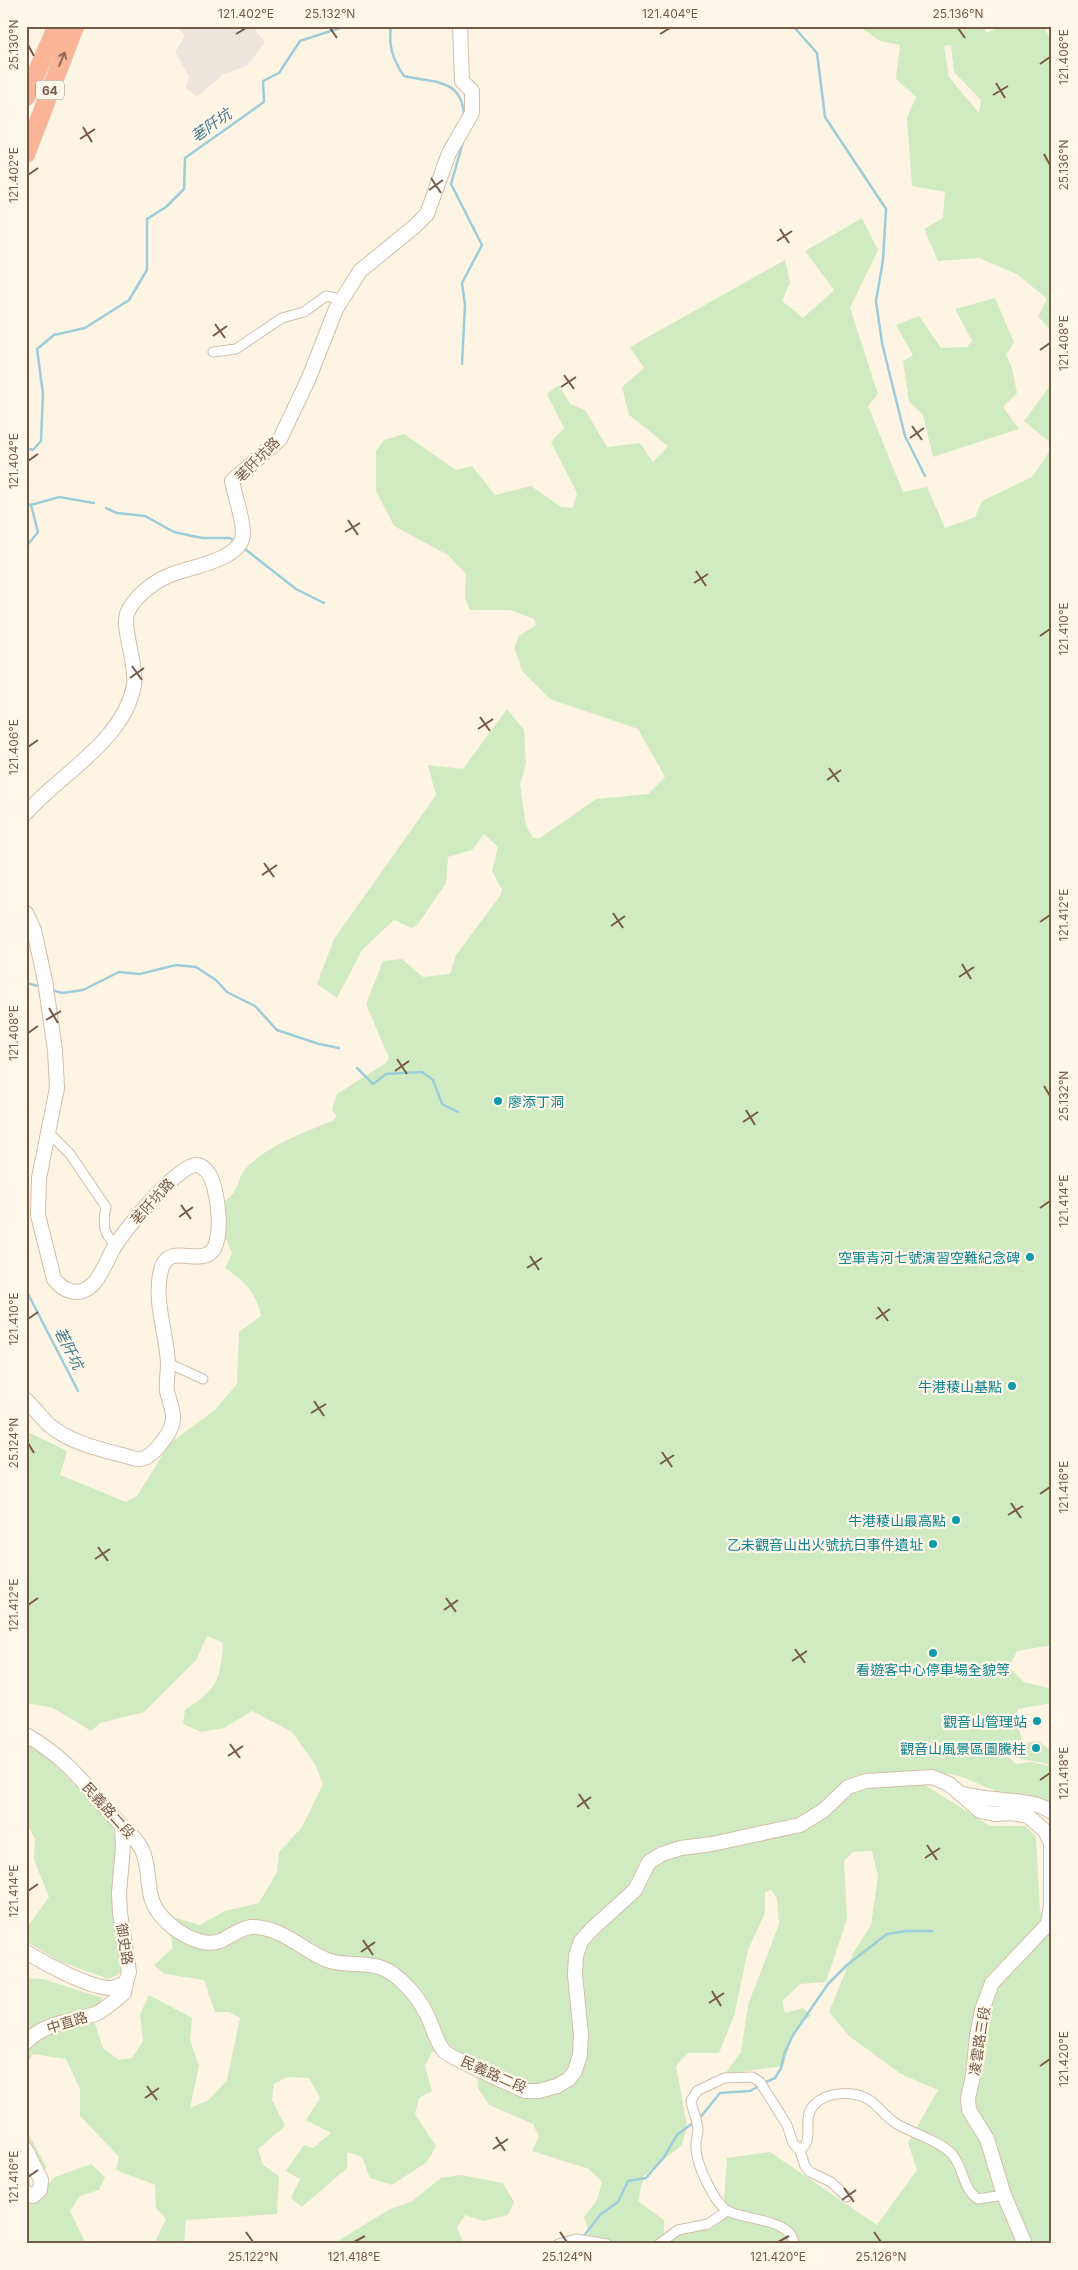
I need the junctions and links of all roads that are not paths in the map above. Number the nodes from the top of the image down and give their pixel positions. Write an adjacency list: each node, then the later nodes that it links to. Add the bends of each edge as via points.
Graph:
1 (57, 26): 4 (highway, 64)
2 (75, 26): 5 (highway, 64, one-way to 2)
3 (460, 26): 6 (street, 荖阡坑路, via 462,81 472,91 472,113 449,153 426,214 360,271)
4 (26, 97)
5 (26, 154)
6 (340, 300): 7 (street, via 326,296 304,312 282,318 236,349); 8 (street, 荖阡坑路, via 280,439 232,481 243,534 239,545 223,557 155,582 136,600 126,615 136,674 131,700 95,752)
7 (213, 352)
8 (26, 813)
9 (26, 913): 10 (street, 荖阡坑路, via 34,930 46,986 55,1050 57,1088)
10 (48, 1133): 11 (street, via 70,1154 106,1206 102,1225 108,1238); 11 (street, 荖阡坑路, via 40,1178 38,1216 54,1279 68,1291 84,1290 94,1284)
11 (116, 1245): 12 (street, 荖阡坑路, via 178,1172 196,1165 209,1174 217,1196 216,1246 209,1254 175,1255 161,1268 159,1298)
12 (168, 1364): 13 (street); 14 (street, 荖阡坑路, via 167,1389 173,1422 158,1447 148,1457 139,1460 92,1448 69,1438 49,1424)
13 (203, 1379)
14 (26, 1400)
15 (26, 1735): 18 (street, 民義路二段, via 65,1762)
16 (962, 1794): 17 (street, via 1023,1800); 18 (street, 民義路二段, via 932,1777 866,1781 848,1788 824,1810 800,1825 681,1848 649,1862 636,1890 581,1941 575,1975 581,2035 576,2071 557,2086 539,2092 525,2091 445,2053 419,2002 402,1982 382,1968 327,1960 291,1939 251,1927 219,1942 206,1943 184,1934 166,1921 152,1902 144,1854); 25 (street, 凌雲路三段, via 980,1811 1028,1816 1045,1831 1051,1843 1048,1924 992,1984 980,2019 968,2098 969,2110 987,2139)
17 (1052, 1812)
18 (122, 1826): 20 (street, 御史路, via 119,1893 129,1972)
19 (26, 1952): 20 (street, 御史路, via 103,1988 113,1988)
20 (126, 1982): 21 (street, 中直路, via 124,1994 96,2013 56,2024 36,2033)
21 (26, 2042)
22 (26, 2150): 24 (street, via 40,2180 40,2190 33,2196)
23 (800, 2151): 25 (street, via 807,2142 808,2116 812,2106 821,2098 836,2093 852,2095 869,2100 896,2124 951,2153 971,2194 978,2199); 26 (street, via 810,2172 831,2182); 27 (street, via 762,2086 752,2077 724,2078 697,2091 690,2101 698,2129 695,2147 698,2164 719,2203)
24 (26, 2193)
25 (1004, 2195): 32 (street, 凌雲路三段)
26 (847, 2197)
27 (727, 2211): 30 (street, via 708,2224 678,2230); 31 (street, via 774,2223 788,2233)
28 (558, 2244): 29 (street, via 576,2239)
29 (607, 2244)
30 (659, 2244)
31 (794, 2244)
32 (1025, 2244)

